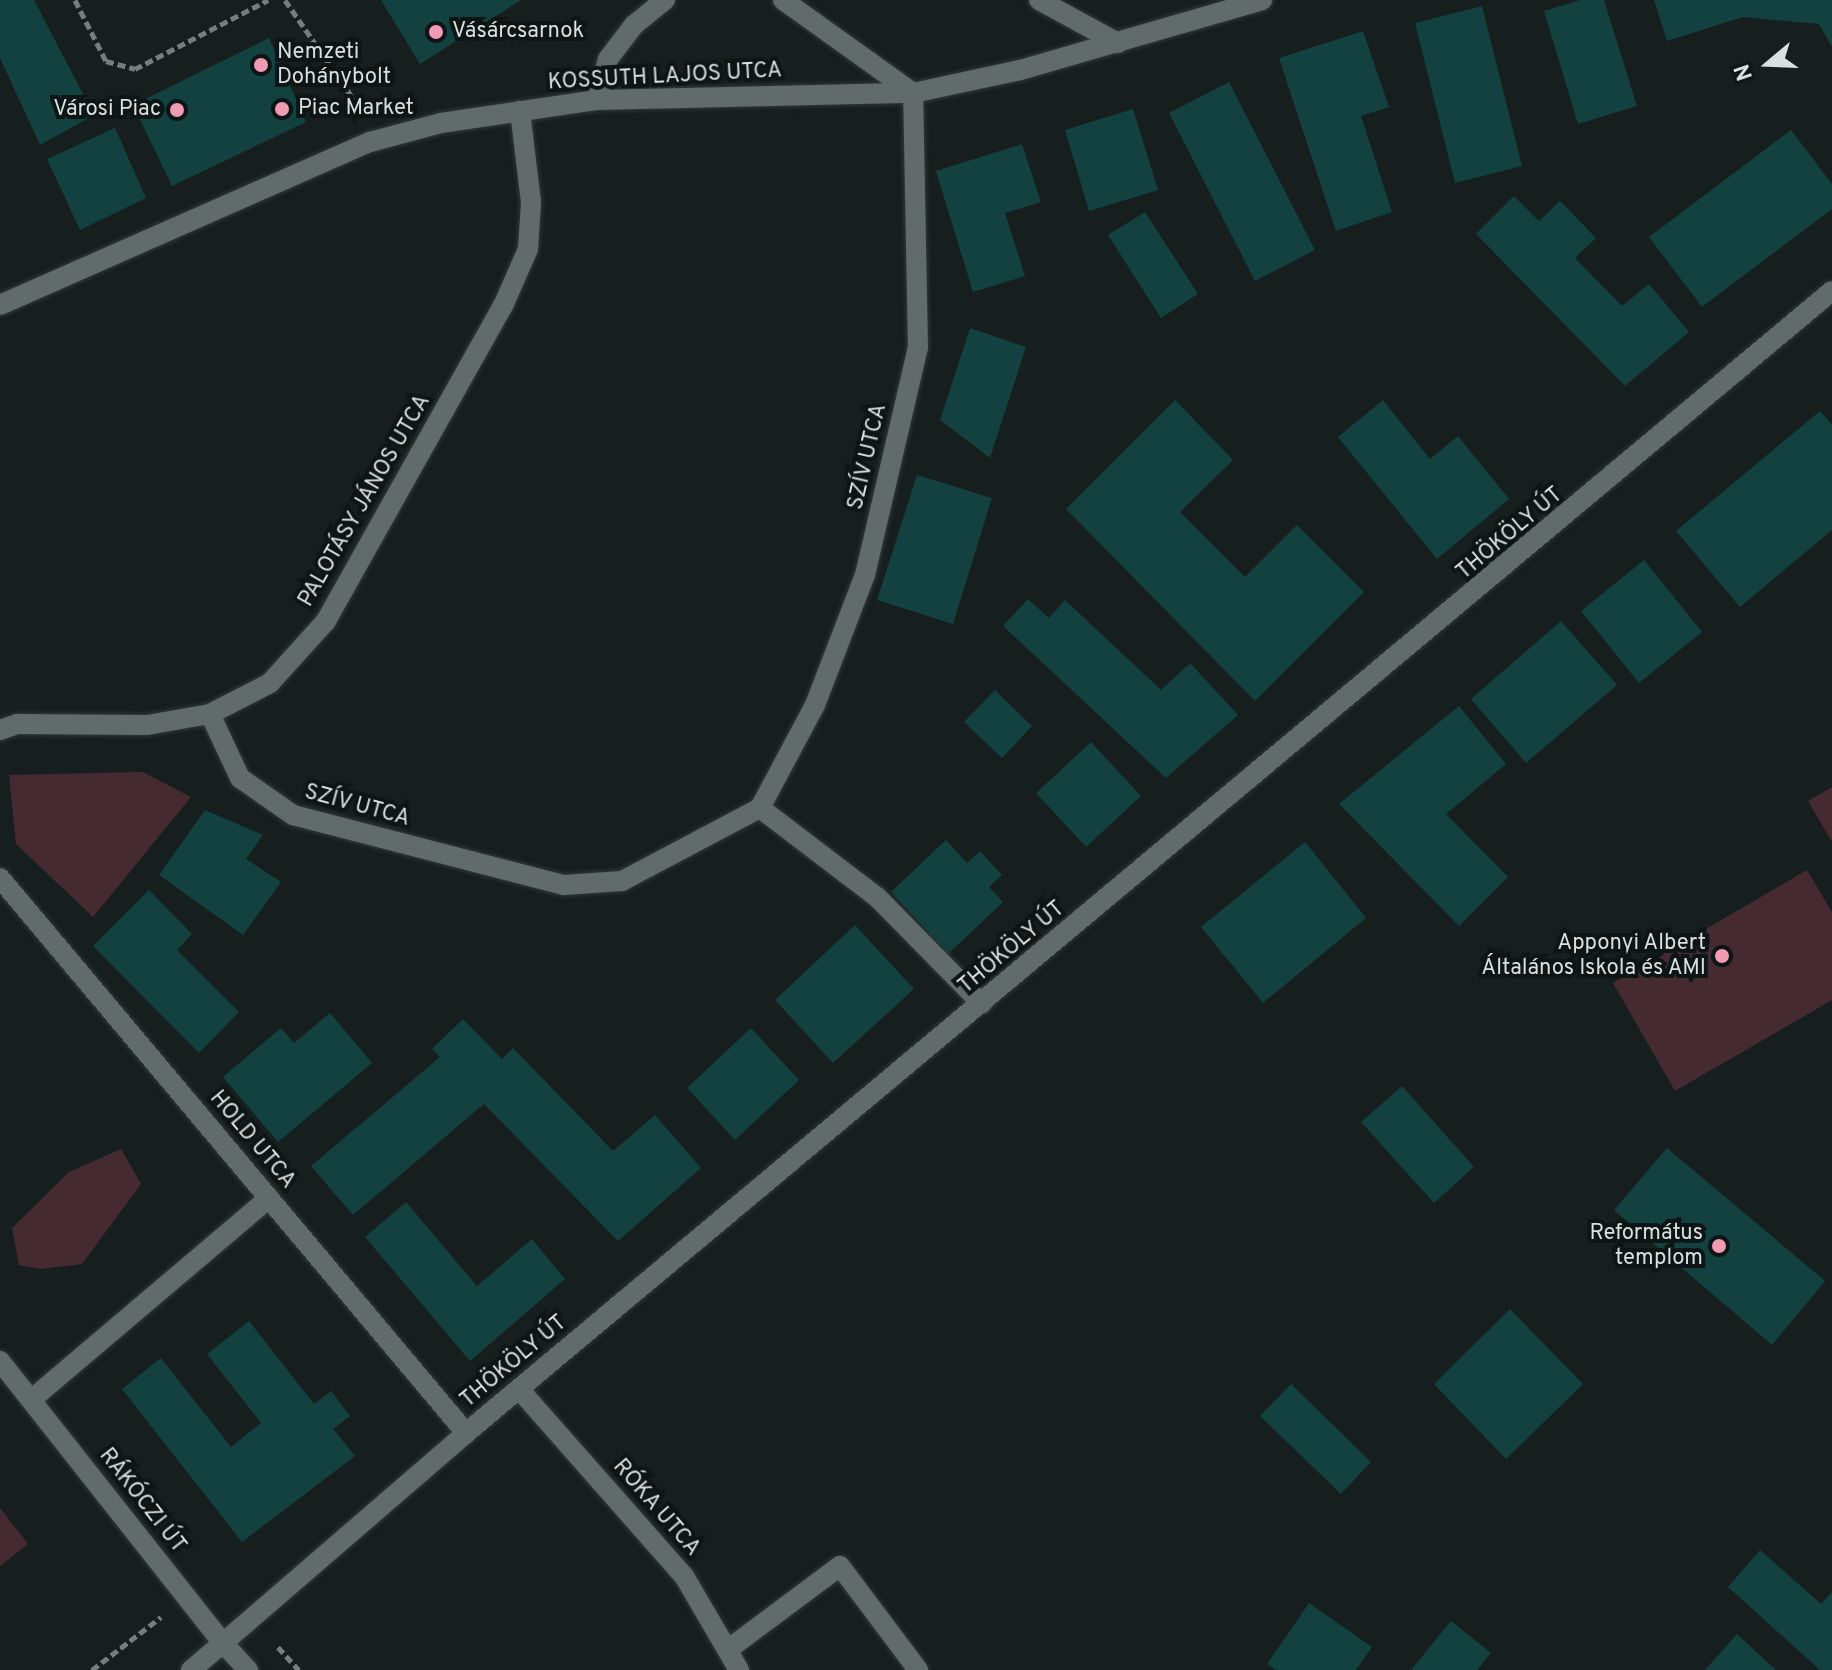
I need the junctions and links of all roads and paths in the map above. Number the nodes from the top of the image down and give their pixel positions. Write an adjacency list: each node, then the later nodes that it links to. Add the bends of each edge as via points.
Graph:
1 (75, 0): 2 (path, via 106,61 135,69)
2 (268, 0)
3 (285, 0): 12 (path)
4 (665, 0): 10 (street, via 634,25 608,59)
5 (783, 0): 9 (street)
6 (1039, 0): 8 (street)
7 (1262, 0): 8 (street, KOSSUTH LAJOS UTCA)
8 (1118, 43): 9 (street, KOSSUTH LAJOS UTCA)
9 (913, 93): 10 (street, KOSSUTH LAJOS UTCA); 17 (street, SZÍV UTCA, via 918,348 865,575 815,705)
10 (597, 100): 11 (street, KOSSUTH LAJOS UTCA)
11 (520, 111): 12 (street, KOSSUTH LAJOS UTCA); 15 (street, PALOTÁSY JÁNOS UTCA, via 531,202 528,249 503,306 326,621 270,683)
12 (380, 138): 14 (street, KOSSUTH LAJOS UTCA)
13 (1832, 291): 19 (street, THÖKÖLY ÚT)
14 (0, 305)
15 (210, 714): 16 (street, PALOTÁSY JÁNOS UTCA, via 147,725 17,724); 17 (street, SZÍV UTCA, via 240,778 293,815 564,885 622,881)
16 (0, 730)
17 (760, 808): 19 (street, via 878,898)
18 (0, 878): 20 (street, HOLD UTCA)
19 (982, 1004): 22 (street, THÖKÖLY ÚT)
20 (269, 1198): 23 (street); 24 (street, HOLD UTCA)
21 (0, 1361): 23 (street, RÁKÓCZI ÚT)
22 (519, 1389): 24 (street, THÖKÖLY ÚT); 27 (street, RÓKA UTCA, via 684,1576)
23 (31, 1400): 25 (street, RÁKÓCZI ÚT)
24 (466, 1433): 26 (street, THÖKÖLY ÚT)
25 (187, 1597): 26 (street, RÁKÓCZI ÚT); 28 (path)
26 (223, 1643): 29 (street, THÖKÖLY ÚT); 30 (street, RÁKÓCZI ÚT)
27 (730, 1648): 31 (street, RÓKA UTCA); 32 (street, via 840,1566)
28 (92, 1670)
29 (191, 1670)
30 (248, 1670)
31 (739, 1670)
32 (918, 1670)

